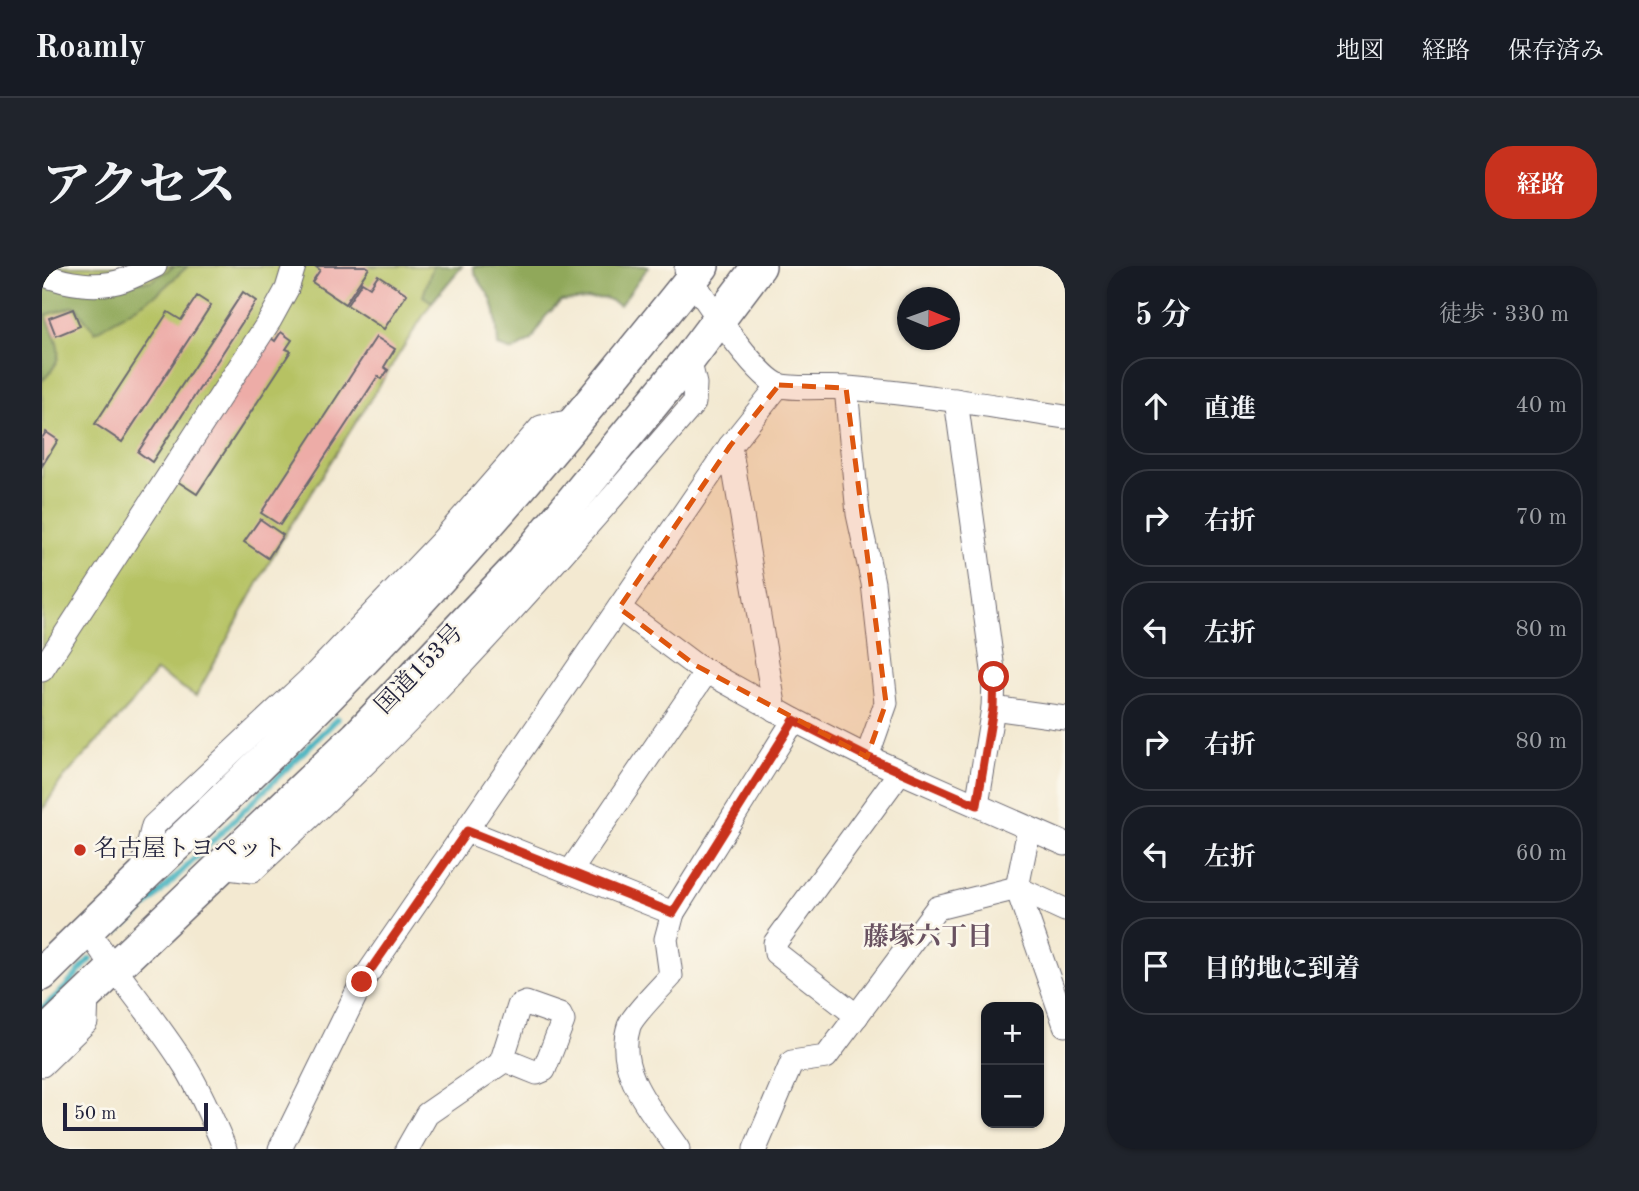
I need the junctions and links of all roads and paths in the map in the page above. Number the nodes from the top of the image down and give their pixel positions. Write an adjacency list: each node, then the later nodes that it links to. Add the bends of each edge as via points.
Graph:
1 (155, 266): 5 (street, via 122,281 88,284)
2 (294, 266): 13 (street, via 270,320)
3 (759, 266): 6 (highway, 国道153号)
4 (692, 270): 6 (street); 28 (highway, 国道153号, via 578,420 459,555 359,646 213,811)
5 (42, 274)
6 (718, 319): 7 (street); 29 (highway, 国道153号, via 521,564 357,737)
7 (779, 385): 8 (street); 11 (street)
8 (846, 388): 9 (street); 18 (street, via 858,514 873,583 886,703)
9 (956, 400): 10 (street); 15 (street, via 994,677)
10 (1065, 417)
11 (730, 446): 12 (street); 16 (street)
12 (619, 608): 14 (street); 22 (street)
13 (42, 670)
14 (707, 671): 16 (street); 24 (street)
15 (993, 708): 17 (street); 20 (street)
16 (785, 715): 18 (street); 27 (street)
17 (1065, 718)
18 (867, 757): 19 (street)
19 (900, 772): 20 (street); 32 (street, via 775,943 776,953)
20 (977, 805): 21 (street)
21 (1029, 829): 23 (street); 25 (street)
22 (467, 831): 24 (street); 38 (street, via 362,982)
23 (1065, 844)
24 (570, 872): 27 (street)
25 (1017, 888): 26 (street); 32 (street, via 937,908); 33 (street)
26 (1065, 910)
27 (673, 913): 40 (street, via 666,939 671,976 629,1025 626,1062 642,1096)
28 (87, 929): 29 (street); 30 (highway, 国道153号)
29 (113, 969): 31 (highway, 国道153号); 37 (street, via 184,1065)
30 (42, 974)
31 (87, 994): 34 (highway, 国道153号); 36 (street, via 86,1021)
32 (857, 1016): 41 (street, via 826,1057 792,1062)
33 (1065, 1026)
34 (42, 1037)
35 (502, 1059): 39 (street, via 427,1114)
36 (42, 1065)
37 (225, 1149)
38 (280, 1149)
39 (407, 1149)
40 (678, 1149)
41 (755, 1149)

